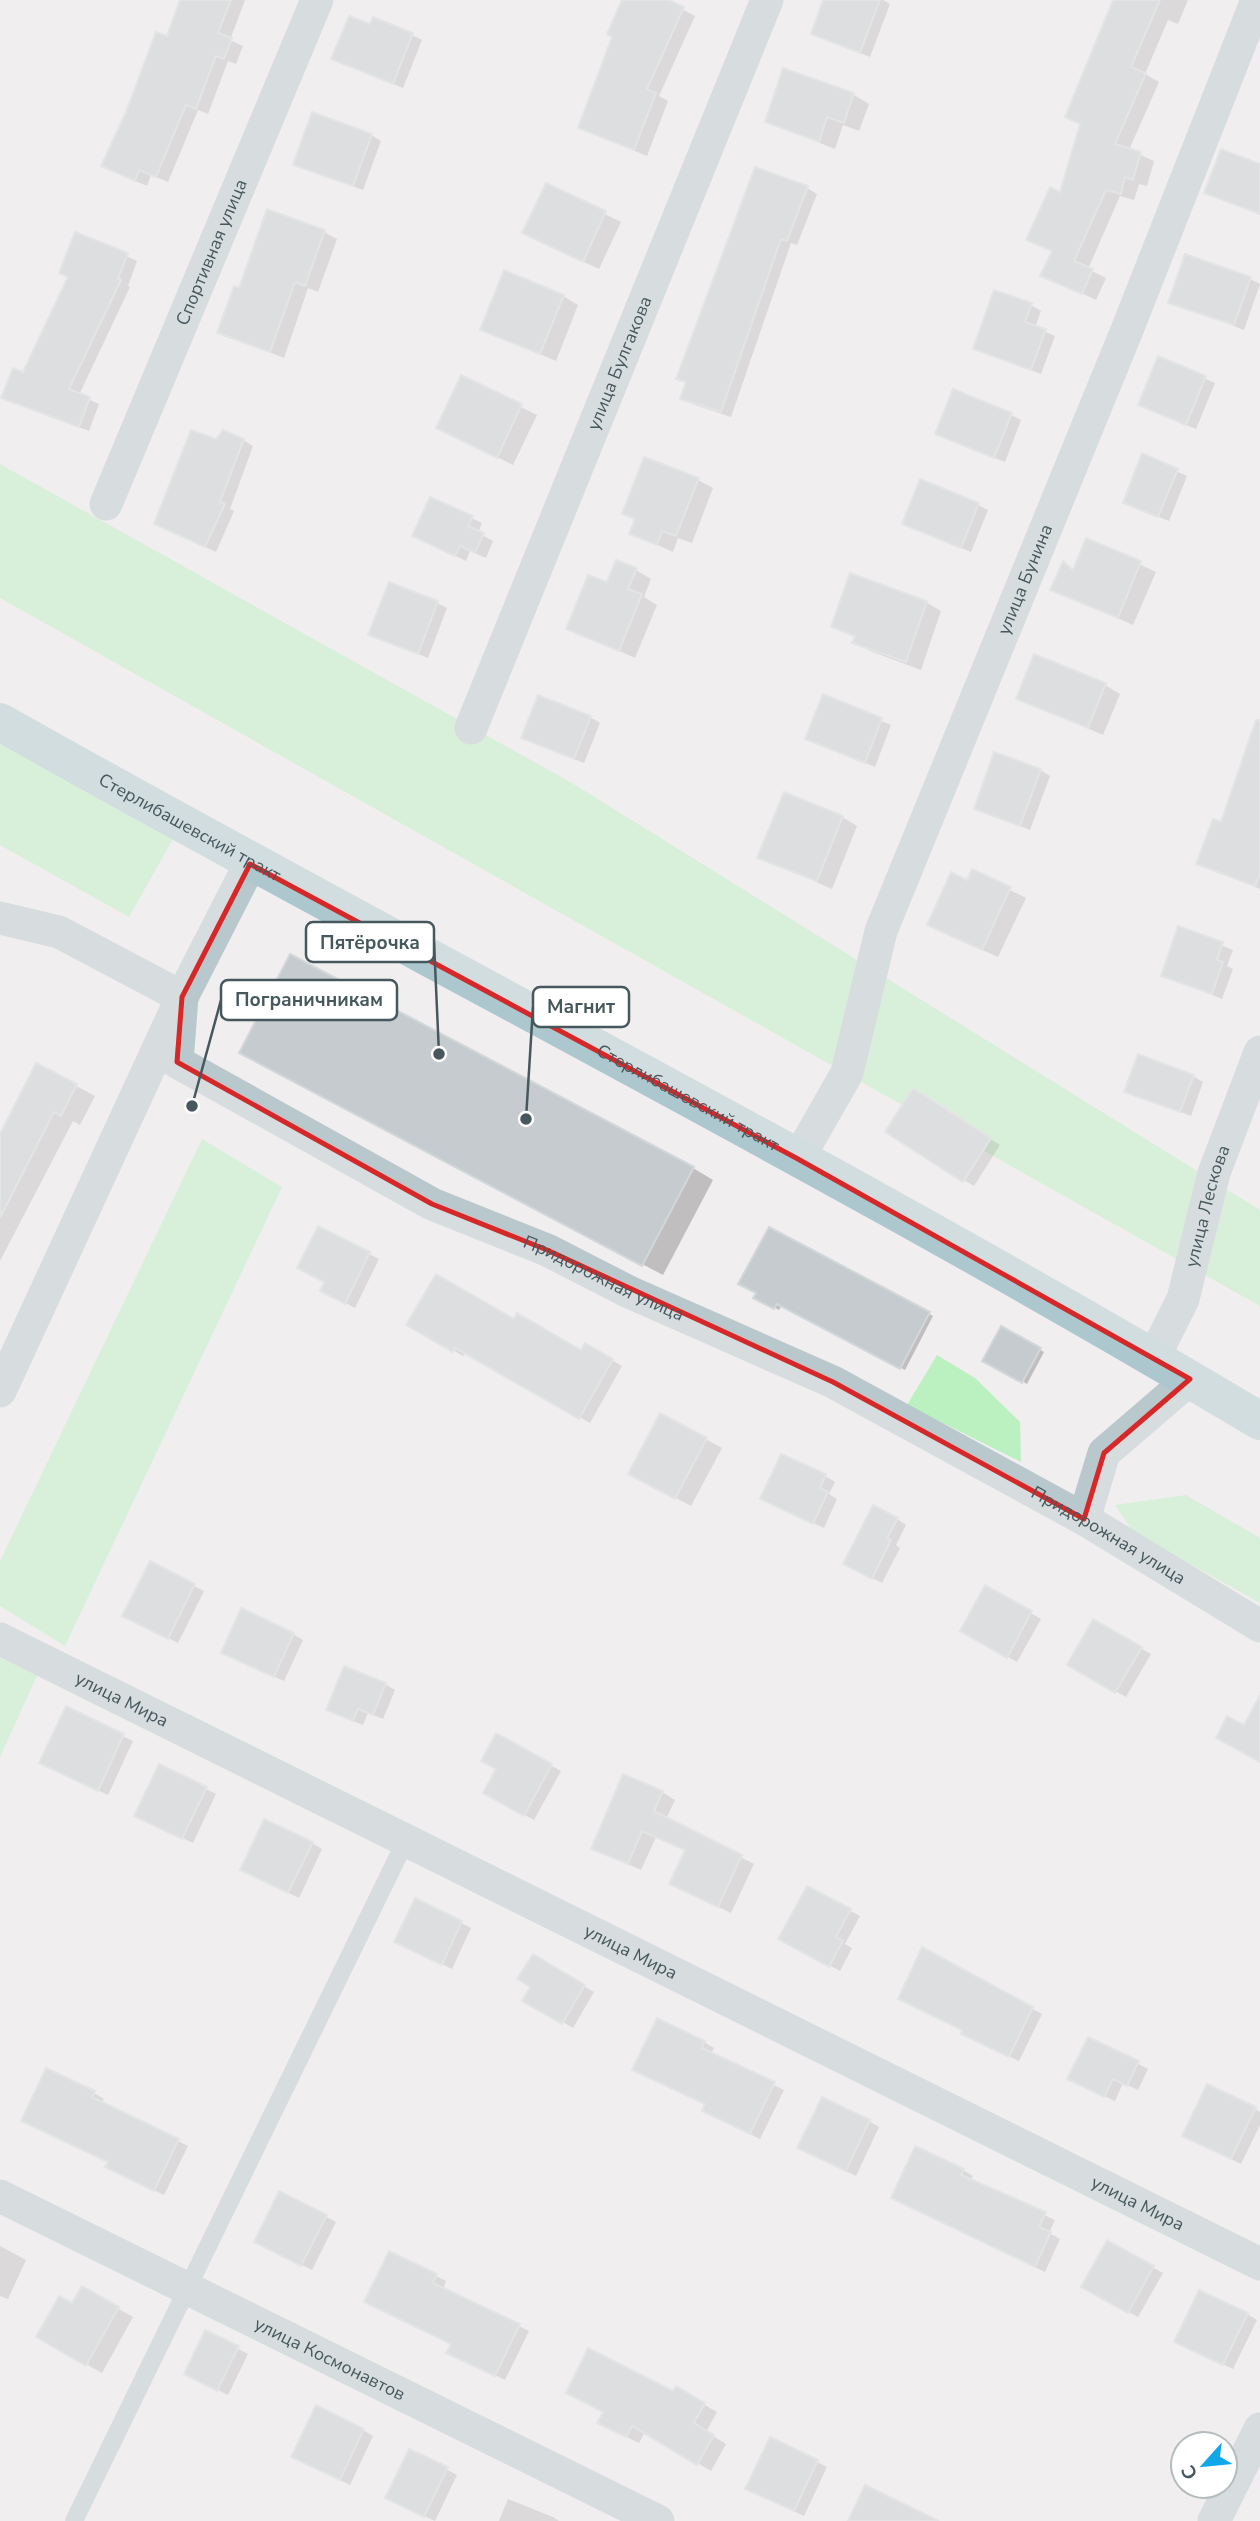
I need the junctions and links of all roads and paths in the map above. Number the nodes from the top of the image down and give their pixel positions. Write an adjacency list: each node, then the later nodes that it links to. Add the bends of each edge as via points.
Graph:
1 (317, 0): 4 (street, Спортивная улица)
2 (767, 0): 6 (street, улица Булгакова)
3 (1257, 0): 11 (street, улица Бунина, via 881,931 847,1073)
4 (107, 504)
5 (0, 722): 7 (main road, Стерлибашевский тракт)
6 (471, 728)
7 (250, 864): 9 (street); 11 (main road, Стерлибашевский тракт)
8 (0, 918): 9 (street, via 59,932)
9 (182, 996): 14 (street); 16 (street, Придорожная улица, via 177,1062 432,1204 547,1250 629,1292 833,1382)
10 (1260, 1052): 12 (street, улица Лескова, via 1214,1173 1183,1299)
11 (798, 1158): 12 (main road, Стерлибашевский тракт)
12 (1153, 1359): 13 (main road, Стерлибашевский тракт)
13 (1190, 1379): 15 (main road, Стерлибашевский тракт); 16 (street, via 1104,1453)
14 (0, 1391)
15 (1260, 1421)
16 (1084, 1519): 17 (street, Придорожная улица)
17 (1260, 1626)
18 (0, 1639): 19 (street, улица Мира)
19 (405, 1840): 21 (street, улица Мира); 22 (lane)
20 (0, 2196): 22 (street, улица Космонавтов)
21 (1260, 2264)
22 (186, 2288): 24 (lane); 25 (street, улица Космонавтов)
23 (1260, 2429): 26 (street)
24 (74, 2521)
25 (657, 2521)
26 (1214, 2521)

